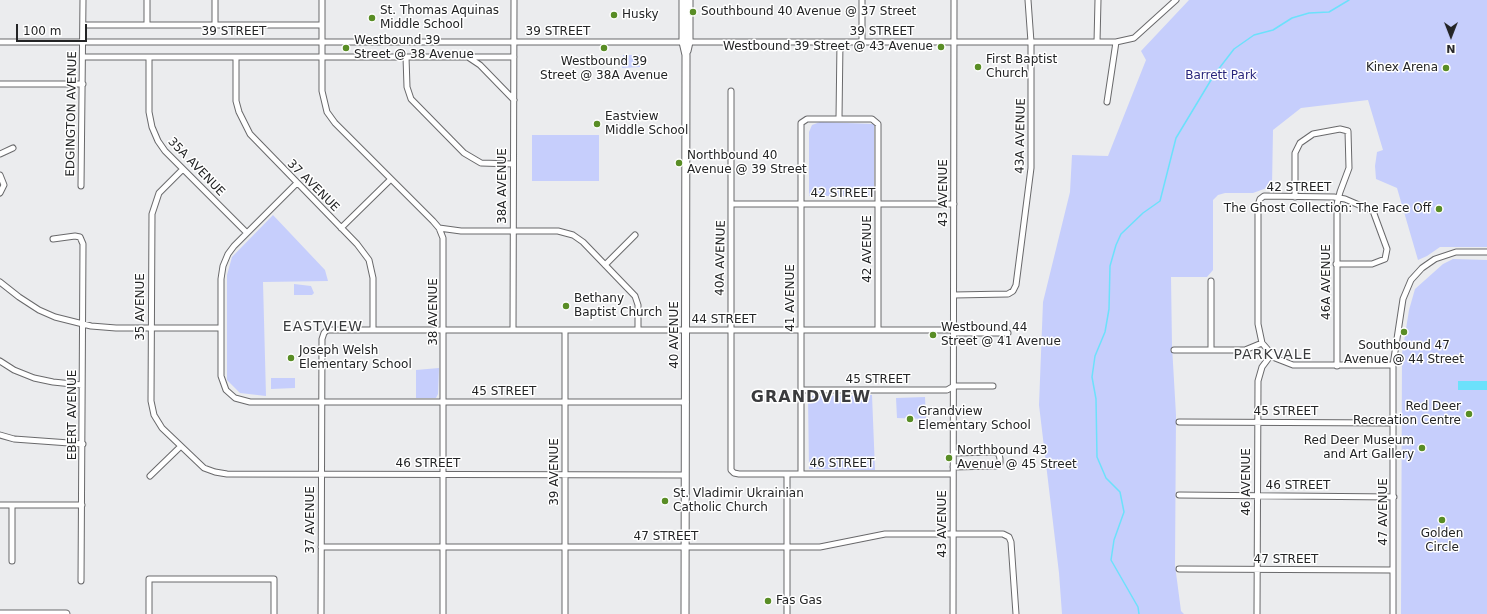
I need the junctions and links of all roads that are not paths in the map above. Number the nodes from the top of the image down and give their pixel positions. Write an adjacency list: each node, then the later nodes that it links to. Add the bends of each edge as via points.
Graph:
1 (83, 0): 13 (street, EDGINGTON AVENUE)
2 (147, 0): 14 (street)
3 (215, 0): 15 (street)
4 (322, 0): 16 (street, 38 AVENUE)
5 (514, 0): 20 (street, 38A AVENUE)
6 (683, 0): 21 (main road, 40 AVENUE)
7 (689, 0): 21 (main road, 40 AVENUE)
8 (862, 0): 23 (street)
9 (954, 0): 24 (street, 43 AVENUE)
10 (1028, 0): 25 (street, 43A AVENUE)
11 (1098, 0): 26 (street)
12 (1176, 0): 27 (street, 39 STREET, via 1134,38)
13 (83, 25): 14 (street, 39 STREET); 18 (street, EDGINGTON AVENUE)
14 (148, 25): 15 (street, 39 STREET)
15 (215, 25): 16 (street, 39 STREET)
16 (322, 26): 19 (street, 38 AVENUE)
17 (0, 42): 18 (street, 39 STREET)
18 (83, 42): 19 (street, 39 STREET); 28 (street, EDGINGTON AVENUE)
19 (322, 42): 20 (street, 39 STREET); 31 (street, 38 AVENUE)
20 (514, 42): 21 (street, 39 STREET); 34 (street, 38A AVENUE)
21 (686, 42): 22 (street, 39 STREET); 76 (main road, 40 AVENUE)
22 (840, 42): 23 (street, 39 STREET); 40 (street)
23 (862, 42): 24 (street, 39 STREET)
24 (954, 42): 25 (street, 39 STREET); 55 (street, 43 AVENUE)
25 (1031, 42): 26 (street, 39 STREET); 67 (street, 43A AVENUE, via 1031,168 1016,285 1010,294)
26 (1097, 42): 27 (street, 39 STREET)
27 (1116, 42): 39 (street)
28 (83, 57): 29 (street, 39 STREET); 36 (street, EDGINGTON AVENUE)
29 (149, 57): 30 (street, 39 STREET); 44 (street, 35A AVENUE, via 149,112 152,128 165,151)
30 (236, 57): 31 (street, 39 STREET); 47 (street, 37 AVENUE, via 236,101 244,124 257,144)
31 (322, 57): 32 (street, 39 STREET); 46 (street, 38 AVENUE, via 322,96 327,112)
32 (406, 57): 33 (street, 39 STREET); 43 (street, via 406,83 409,95 417,106 475,161)
33 (467, 57): 34 (street, 39 STREET); 38 (street, via 480,65)
34 (514, 57): 38 (street, 38A AVENUE)
35 (0, 84): 36 (street)
36 (83, 84): 48 (street, EDGINGTON AVENUE)
37 (731, 91): 52 (street, 40A AVENUE)
38 (514, 100): 43 (street, 38A AVENUE)
39 (1107, 102)
40 (839, 118): 53 (street, 41 AVENUE, via 810,118 803,121); 54 (street, 42 AVENUE, via 872,118 876,121)
41 (13, 148): 42 (street)
42 (0, 154)
43 (513, 164): 58 (street, 38A AVENUE)
44 (183, 169): 59 (street, 35A AVENUE); 69 (street, 35 AVENUE, via 161,191 152,214)
45 (0, 175): 49 (street, via 4,185)
46 (391, 179): 56 (street); 57 (street, 38 AVENUE)
47 (297, 183): 56 (street, 37 AVENUE); 59 (street, 45 STREET)
48 (81, 186)
49 (0, 192)
50 (1295, 197): 51 (street, 42 STREET); 51 (street, 46A AVENUE, via 1297,147 1308,136 1343,129 1350,134 1350,164); 83 (street, 42 STREET, via 1264,196 1258,205 1258,324)
51 (1338, 198): 63 (street, 46A AVENUE); 63 (street, 42 STREET, via 1374,212 1387,253 1385,259 1377,264)
52 (732, 204): 53 (street, 42 STREET); 77 (street, 40A AVENUE)
53 (801, 204): 54 (street, 42 STREET); 78 (street, 41 AVENUE)
54 (878, 204): 55 (street, 42 STREET); 79 (street, 42 AVENUE)
55 (954, 204): 67 (street, 43 AVENUE)
56 (341, 228): 71 (street, 37 AVENUE, via 364,252 371,265 374,282)
57 (439, 228): 58 (street); 72 (street, 38 AVENUE, via 444,245)
58 (514, 232): 64 (street, via 568,233 580,240); 73 (street, 38A AVENUE)
59 (247, 233): 70 (street, 45 STREET, via 229,252 223,266)
60 (635, 235): 64 (street)
61 (53, 239): 68 (street, EBERT AVENUE, via 75,236 80,237 83,242)
62 (1487, 252): 88 (street, 47 AVENUE, via 1450,254 1435,259 1418,271 1408,285 1403,299)
63 (1336, 264): 89 (street, 46A AVENUE)
64 (605, 265): 75 (street, via 636,298)
65 (1211, 281): 85 (street)
66 (0, 282): 68 (street, via 39,310)
67 (954, 295): 81 (street, 43 AVENUE)
68 (83, 324): 69 (street, via 104,328); 90 (street, EBERT AVENUE)
69 (151, 328): 70 (street); 103 (street, 35 AVENUE, via 152,409 158,424)
70 (221, 328): 94 (street, 45 STREET, via 221,376 230,394 245,402)
71 (373, 330): 72 (street, 44 STREET); 80 (street, 44 STREET)
72 (444, 330): 73 (street, 44 STREET); 95 (street, 38 AVENUE)
73 (513, 330): 74 (street, 44 STREET)
74 (565, 330): 75 (street, 44 STREET); 96 (street, 39 AVENUE)
75 (638, 330): 76 (street, 44 STREET)
76 (686, 330): 77 (street, 44 STREET); 97 (main road, 40 AVENUE)
77 (730, 330): 78 (street, 44 STREET); 106 (street, 40A AVENUE)
78 (801, 330): 79 (street, 44 STREET); 93 (street, 41 AVENUE)
79 (878, 330): 81 (street, 44 STREET)
80 (326, 331): 94 (street, 37 AVENUE, via 322,339)
81 (954, 332): 82 (street, 44 STREET); 91 (street, 43 AVENUE)
82 (1008, 333)
83 (1262, 343): 85 (street, via 1245,350); 86 (street)
84 (1174, 350): 85 (street)
85 (1211, 350)
86 (1271, 355): 89 (street, via 1293,365); 99 (street, 46 AVENUE, via 1258,378)
87 (0, 361): 90 (street, via 34,378)
88 (1393, 365): 89 (street); 100 (street, 47 AVENUE)
89 (1337, 366)
90 (82, 385): 102 (street, EBERT AVENUE)
91 (954, 386): 92 (street); 93 (street, 45 STREET, via 947,390); 104 (street, 43 AVENUE)
92 (993, 386)
93 (801, 390): 112 (street, 41 AVENUE)
94 (322, 402): 95 (street, 45 STREET); 107 (street, 37 AVENUE)
95 (443, 402): 96 (street, 45 STREET); 108 (street, 38 AVENUE)
96 (565, 402): 97 (street, 45 STREET); 109 (street, 39 AVENUE)
97 (686, 402): 110 (main road, 40 AVENUE)
98 (1178, 422): 99 (street, 45 STREET)
99 (1258, 422): 100 (street, 45 STREET); 116 (street, 46 AVENUE)
100 (1394, 423): 117 (street, 47 AVENUE)
101 (0, 435): 102 (street, via 14,439)
102 (83, 444): 120 (street, EBERT AVENUE)
103 (180, 447): 107 (street, 46 STREET, via 200,466 221,474); 114 (street)
104 (954, 452): 105 (street, 43 AVENUE); 105 (street, via 994,452 1000,459 994,466)
105 (954, 466): 113 (street, 43 AVENUE)
106 (732, 472): 111 (street, 46 STREET)
107 (322, 474): 108 (street, 46 STREET); 122 (street, 37 AVENUE)
108 (443, 474): 109 (street, 46 STREET); 123 (street, 38 AVENUE)
109 (565, 474): 110 (street, 46 STREET); 124 (street, 39 AVENUE)
110 (685, 474): 125 (main road, 40 AVENUE)
111 (787, 474): 112 (street, 46 STREET); 126 (street)
112 (801, 474): 113 (street, 46 STREET)
113 (953, 474): 121 (street, 43 AVENUE)
114 (150, 476)
115 (1179, 495): 116 (street, 46 STREET)
116 (1257, 496): 117 (street, 46 STREET); 129 (street, 46 AVENUE)
117 (1394, 497): 130 (street, 47 AVENUE)
118 (0, 505): 119 (street)
119 (12, 505): 120 (street); 127 (street)
120 (82, 505): 131 (street, EBERT AVENUE)
121 (953, 534): 126 (street, 47 STREET, via 885,534 823,546); 141 (street, 43 AVENUE); 142 (street, 47 STREET, via 1003,534 1009,537 1012,544)
122 (321, 546): 123 (street, 47 STREET); 136 (street, 37 AVENUE)
123 (443, 546): 124 (street, 47 STREET); 137 (street, 38 AVENUE)
124 (565, 546): 125 (street, 47 STREET); 138 (street, 39 AVENUE)
125 (685, 546): 126 (street, 47 STREET); 139 (main road, 40 AVENUE)
126 (786, 546): 140 (street)
127 (12, 561)
128 (1179, 569): 129 (street, 47 STREET)
129 (1257, 570): 130 (street, 47 STREET); 143 (street, 46 AVENUE)
130 (1393, 570): 144 (street, 47 AVENUE)
131 (81, 581)
132 (0, 614): 133 (main road)
133 (66, 614)
134 (149, 614): 135 (street, via 149,579 274,579)
135 (274, 614)
136 (321, 614)
137 (443, 614)
138 (565, 614)
139 (685, 614)
140 (787, 614)
141 (953, 614)
142 (1016, 614)
143 (1257, 614)
144 (1393, 614)

